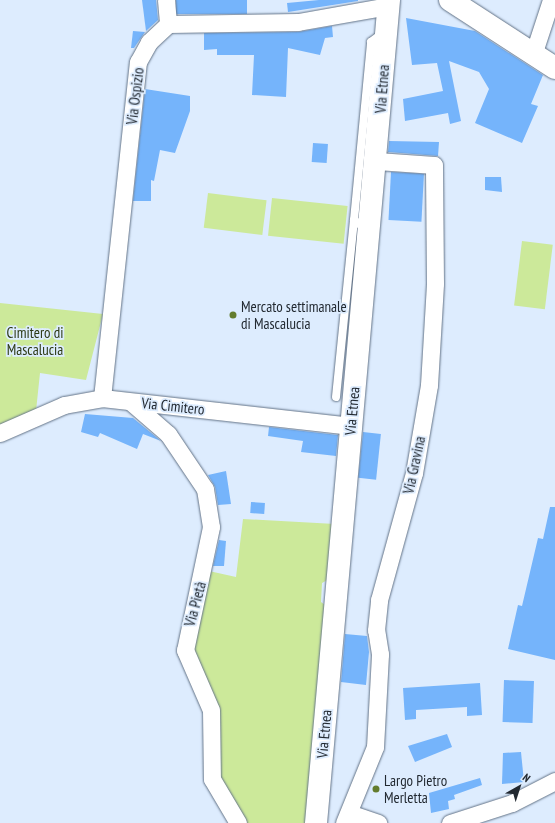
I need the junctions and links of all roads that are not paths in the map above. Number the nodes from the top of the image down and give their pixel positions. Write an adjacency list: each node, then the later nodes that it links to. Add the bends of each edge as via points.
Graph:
1 (166, 0): 5 (street)
2 (450, 0): 6 (main road)
3 (550, 0): 6 (street)
4 (388, 3): 5 (street, via 298,22); 8 (main road, Via Etnea, via 386,30)
5 (168, 24): 12 (street, Via Ospizio, via 149,42 138,62)
6 (533, 55): 7 (main road)
7 (555, 68)
8 (374, 87): 9 (main road, Via Etnea); 10 (lane)
9 (376, 161): 10 (main road, Via Etnea); 17 (street, Via Gravina, via 434,165 435,283 429,385 414,473 378,600 376,630 380,654 375,747)
10 (361, 226): 11 (lane); 14 (main road, Via Etnea)
11 (336, 397)
12 (102, 398): 13 (street, Via Cimitero); 15 (street, Via Cimitero, via 64,405)
13 (131, 402): 14 (street, Via Cimitero); 18 (street, Via Pietà, via 168,434 205,489 210,527 185,650 211,710 212,779)
14 (351, 426): 19 (main road, Via Etnea)
15 (0, 433)
16 (555, 781): 21 (street, via 512,803)
17 (346, 818): 20 (street)
18 (238, 823)
19 (316, 823)
20 (378, 823)
21 (450, 823)

